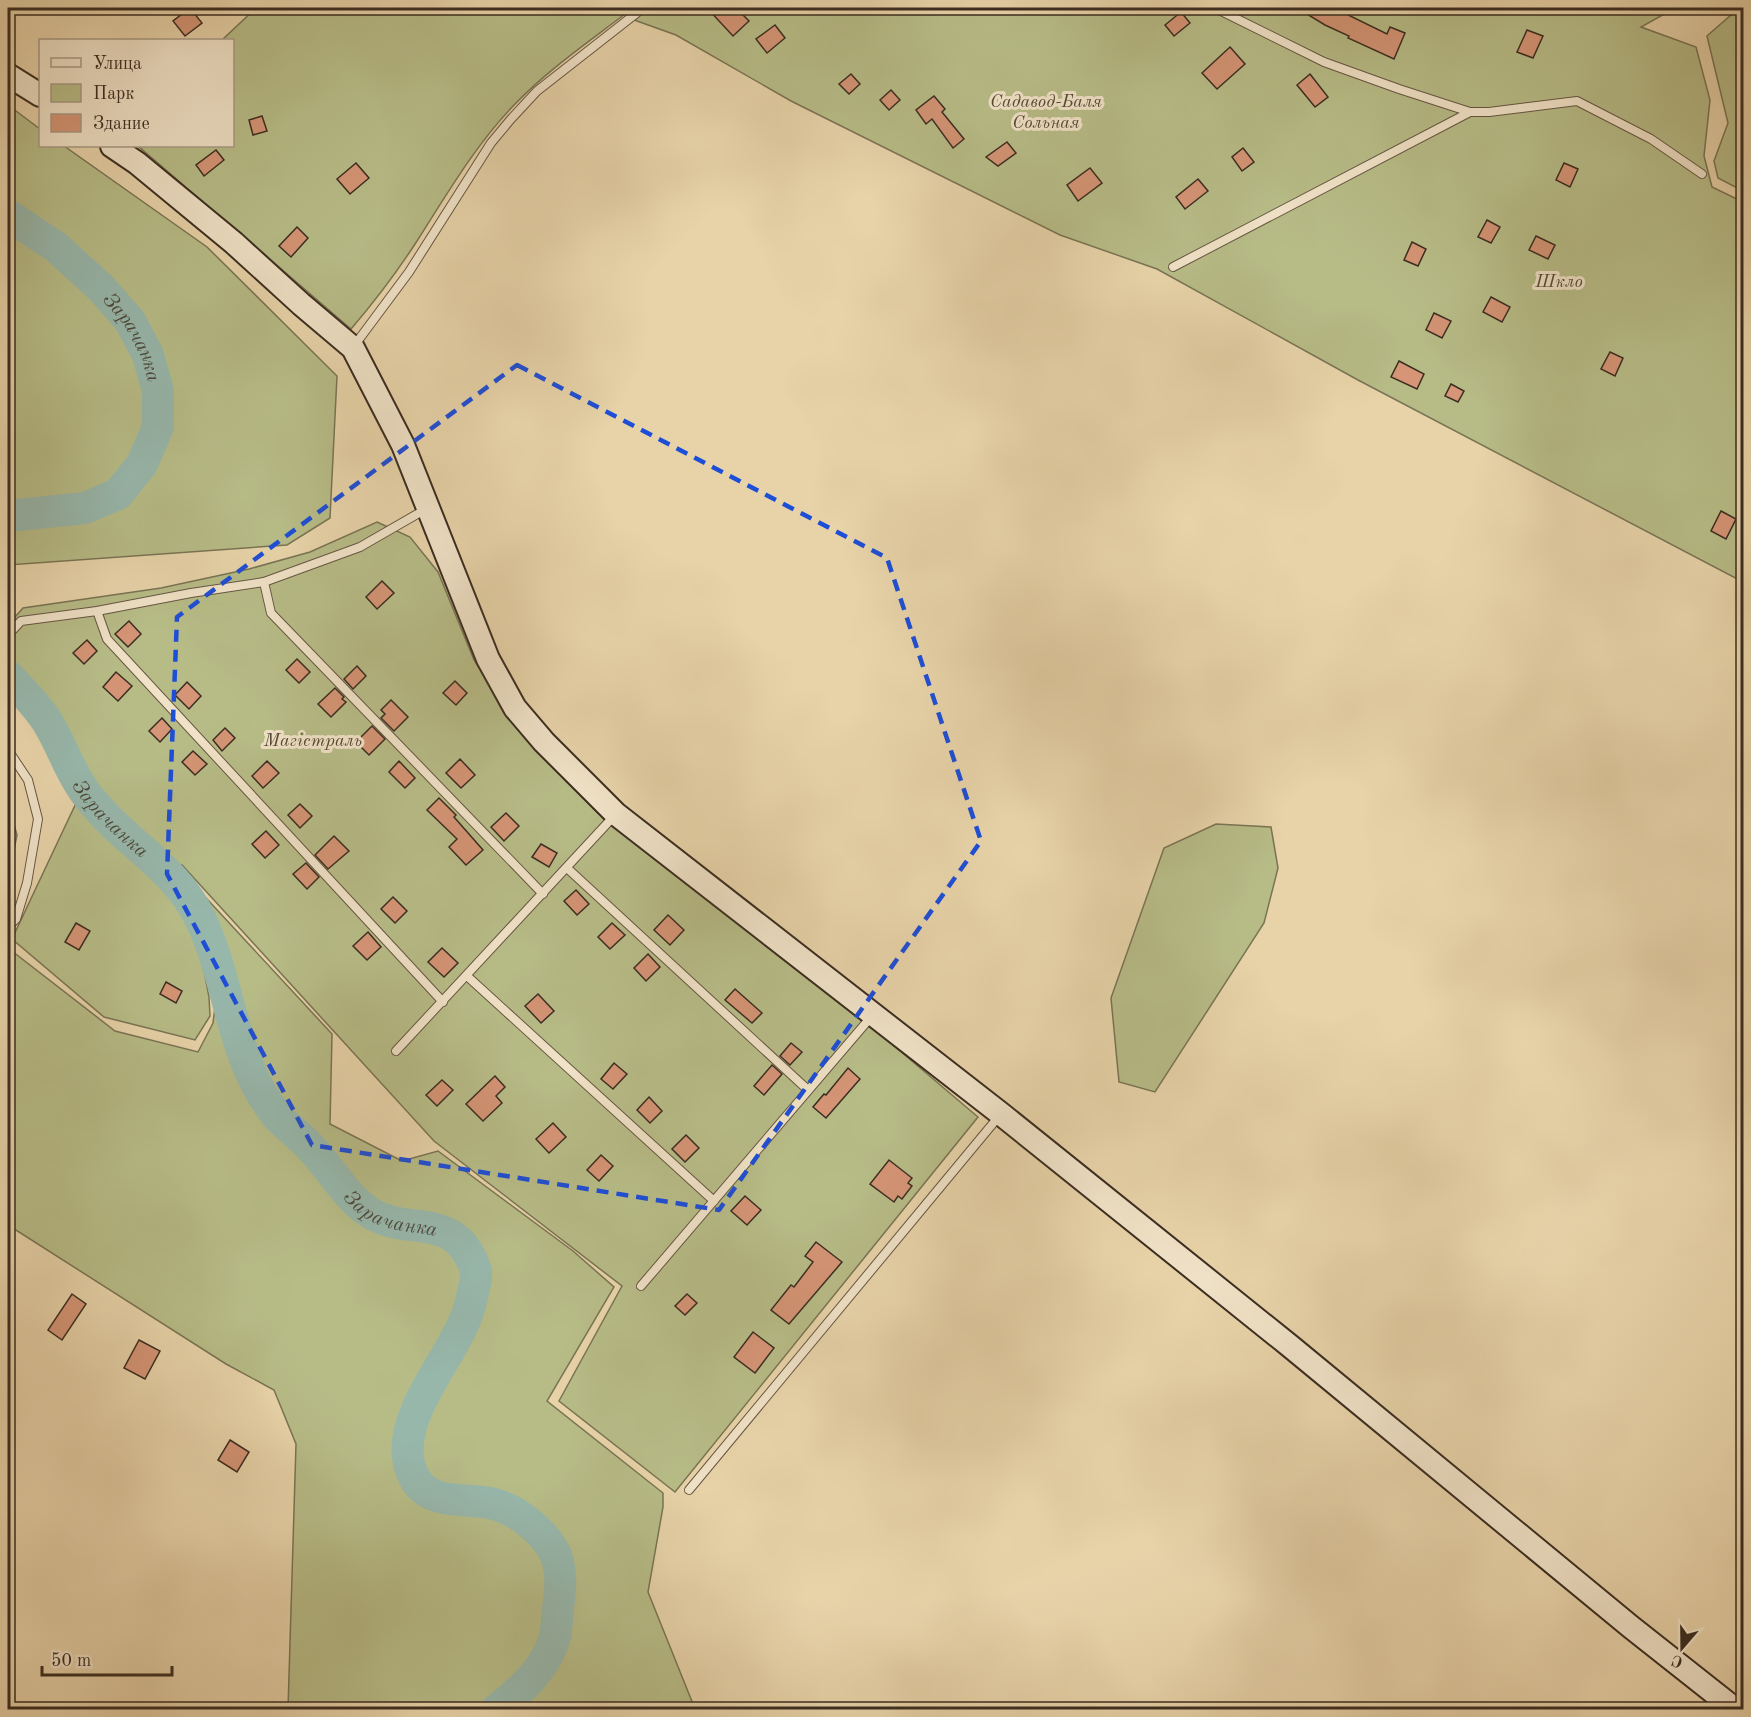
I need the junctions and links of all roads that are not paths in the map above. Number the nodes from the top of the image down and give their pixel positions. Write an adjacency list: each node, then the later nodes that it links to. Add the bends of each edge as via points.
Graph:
1 (643, 8): 9 (lane, via 537,91 511,119)
2 (1215, 8): 5 (lane, via 1324,62)
3 (8, 75): 4 (street)
4 (39, 94)
5 (1470, 112): 7 (lane, via 1577,101 1652,139); 8 (lane)
6 (113, 147): 9 (street, via 234,243)
7 (1702, 174)
8 (1173, 267)
9 (353, 348): 10 (street, via 403,445)
10 (427, 508): 11 (lane, via 360,547); 15 (street, via 488,659 515,708)
11 (264, 582): 12 (lane); 17 (lane, via 271,613)
12 (97, 611): 13 (lane, via 21,621); 20 (lane, via 107,639)
13 (8, 635)
14 (8, 750): 18 (lane, via 28,780 38,819 27,883 16,919)
15 (616, 814): 16 (lane); 21 (street)
16 (567, 868): 17 (lane); 23 (lane)
17 (543, 894): 19 (lane)
18 (8, 927)
19 (467, 976): 20 (lane); 25 (lane)
20 (443, 1002): 22 (lane)
21 (874, 1014): 23 (lane); 24 (street)
22 (396, 1051)
23 (808, 1090): 25 (lane)
24 (1001, 1114): 27 (lane); 28 (street)
25 (714, 1201): 26 (lane)
26 (641, 1286)
27 (689, 1490)
28 (1736, 1710)

